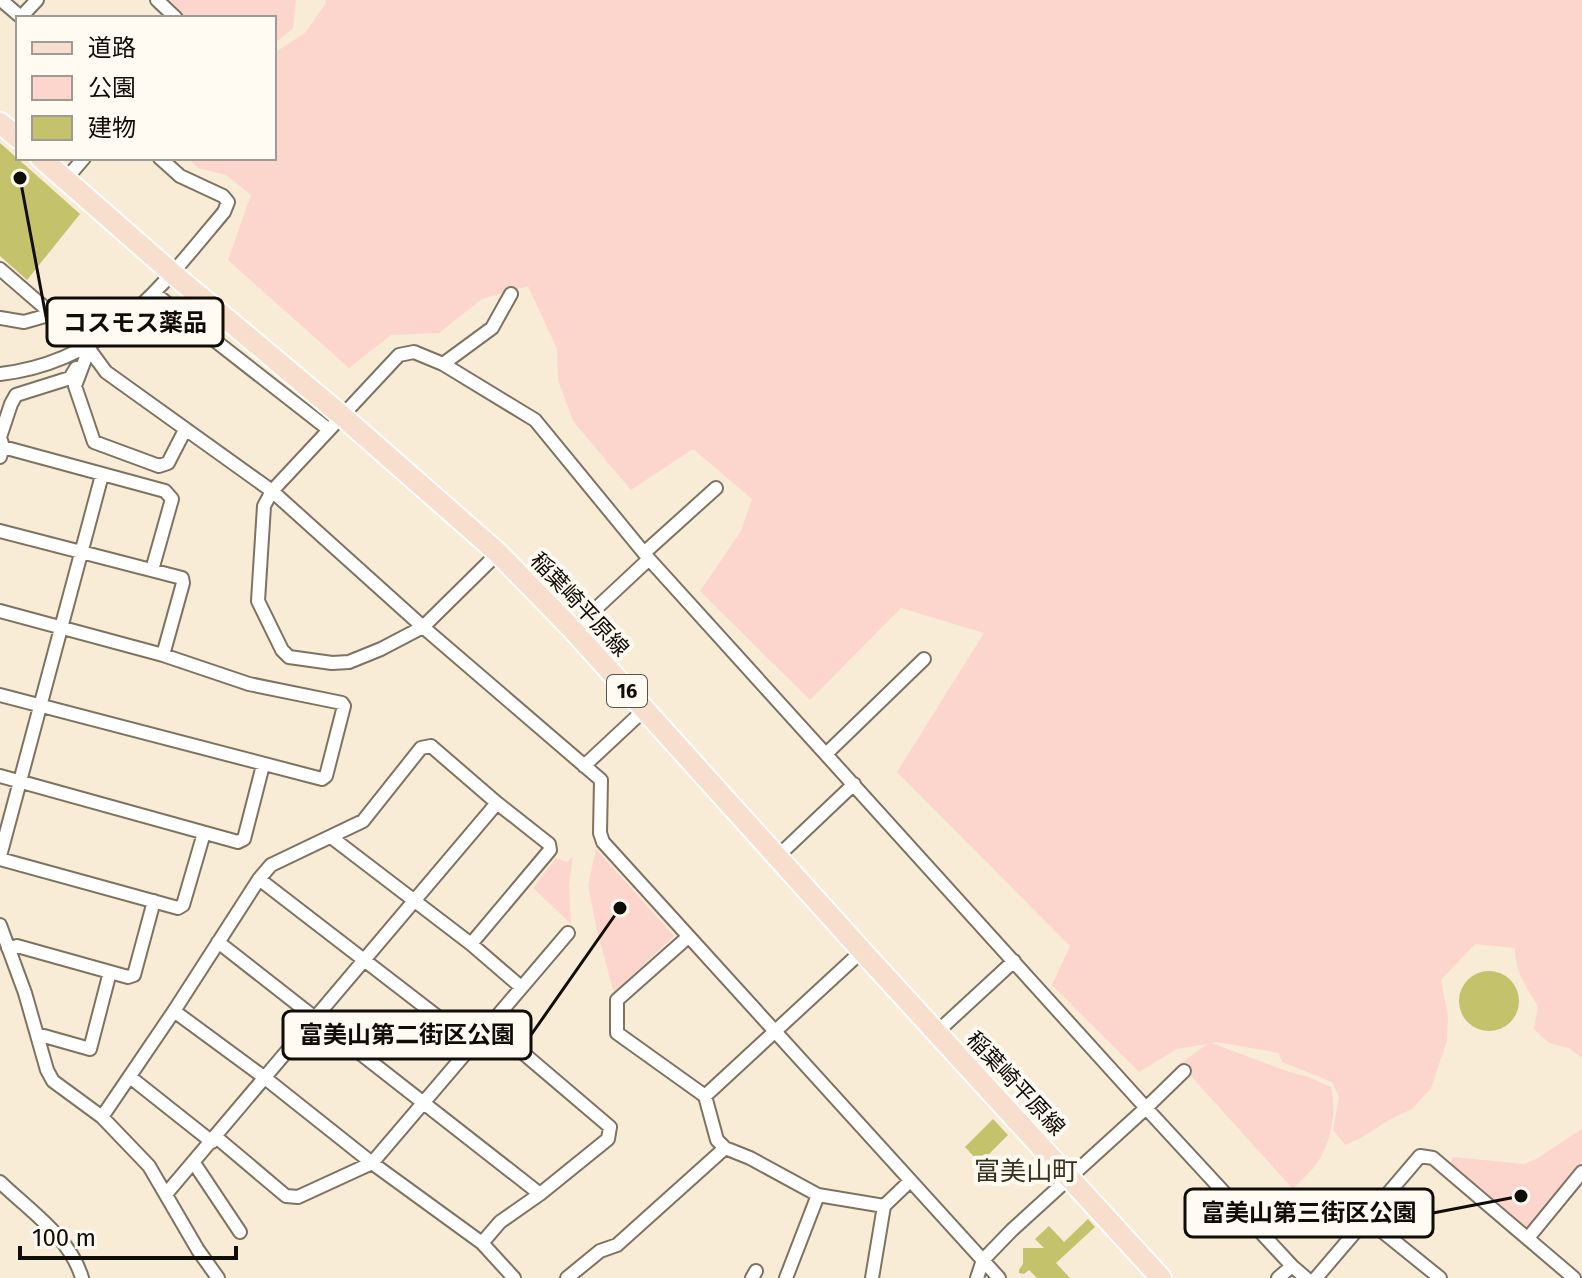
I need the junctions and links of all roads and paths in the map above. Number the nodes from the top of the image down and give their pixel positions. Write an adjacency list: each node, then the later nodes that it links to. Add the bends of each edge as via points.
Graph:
1 (1, 0): 4 (street)
2 (37, 0): 5 (street)
3 (157, 0): 6 (street)
4 (19, 16)
5 (23, 16)
6 (174, 16)
7 (0, 123): 8 (main road)
8 (16, 136)
9 (43, 160): 12 (main road, 稲葉崎平原線 / 16)
10 (82, 160): 12 (street)
11 (162, 160): 14 (street, via 228,202)
12 (66, 179): 14 (main road, 稲葉崎平原線 / 16)
13 (0, 269): 17 (street, via 52,314 24,322)
14 (172, 273): 15 (street); 21 (main road, 稲葉崎平原線 / 16)
15 (154, 293): 20 (street, via 87,348 21,372); 21 (street)
16 (511, 294): 19 (street, via 492,328)
17 (0, 318)
18 (89, 349): 22 (street, via 106,372); 22 (street, via 75,386 94,442 159,466 168,463); 23 (street, via 70,378 16,395 0,437)
19 (443, 364): 21 (street, via 414,352 399,355); 30 (street, via 535,420)
20 (0, 374)
21 (335, 422): 26 (street); 29 (main road, 稲葉崎平原線 / 16)
22 (185, 430): 26 (street)
23 (1, 452): 24 (street)
24 (102, 475): 28 (street); 31 (street, via 165,491 172,499)
25 (716, 488): 30 (street)
26 (272, 491): 33 (street); 33 (street, via 264,506 258,601 289,657 349,662)
27 (0, 531): 28 (street)
28 (82, 553): 31 (street); 34 (street)
29 (498, 553): 33 (street); 35 (main road, 稲葉崎平原線 / 16)
30 (646, 556): 35 (street); 41 (street)
31 (152, 570): 36 (street, via 182,578 183,583)
32 (0, 611): 34 (street)
33 (423, 627): 43 (street)
34 (61, 628): 36 (street); 39 (street)
35 (573, 630): 40 (main road, 稲葉崎平原線 / 16)
36 (163, 655): 42 (street, via 249,684 342,703 326,776)
37 (924, 659): 41 (street)
38 (0, 695): 39 (street)
39 (41, 706): 42 (street); 45 (street)
40 (644, 710): 43 (street); 50 (main road, 稲葉崎平原線 / 16)
41 (826, 754): 46 (street)
42 (263, 765): 48 (street, via 244,839)
43 (584, 766): 57 (street, via 601,780 603,842)
44 (0, 776): 45 (street)
45 (20, 782): 48 (street); 51 (street)
46 (854, 784): 50 (street); 63 (street)
47 (497, 803): 49 (street, via 431,746 421,748 363,821); 53 (street); 59 (street, via 550,850)
48 (204, 833): 54 (street, via 183,905)
49 (331, 837): 52 (street, via 271,865); 53 (street)
50 (777, 857): 61 (main road, 稲葉崎平原線 / 16)
51 (0, 858): 54 (street)
52 (259, 879): 58 (street); 62 (street)
53 (413, 900): 59 (street); 62 (street)
54 (154, 901): 64 (street, via 134,975)
55 (0, 925): 60 (street)
56 (568, 933): 65 (street)
57 (688, 937): 69 (street); 76 (street, via 617,1000 617,1033)
58 (218, 942): 66 (street); 67 (street)
59 (471, 944): 65 (street)
60 (8, 948): 64 (street, via 17,946); 71 (street)
61 (862, 951): 69 (street); 70 (main road, 稲葉崎平原線 / 16)
62 (365, 960): 67 (street); 72 (street)
63 (1014, 961): 70 (street); 78 (street)
64 (110, 972): 71 (street, via 90,1049)
65 (521, 987): 68 (street)
66 (174, 1011): 74 (street); 75 (street)
67 (315, 1018): 75 (street); 77 (street)
68 (489, 1024): 72 (street); 89 (street, via 610,1127 608,1139)
69 (775, 1031): 76 (street); 86 (street)
70 (937, 1032): 85 (main road, 稲葉崎平原線 / 16)
71 (37, 1034): 79 (street, via 53,1081)
72 (473, 1044): 77 (street)
73 (1184, 1071): 78 (street)
74 (130, 1077): 79 (street); 80 (street)
75 (265, 1078): 80 (street); 83 (street)
76 (705, 1096): 81 (street, via 717,1140)
77 (424, 1102): 83 (street); 89 (street)
78 (1146, 1108): 85 (street); 97 (street)
79 (102, 1117): 88 (street, via 149,1166)
80 (214, 1140): 82 (street); 83 (street, via 286,1196 298,1197)
81 (725, 1148): 90 (street); 101 (street, via 617,1245 600,1251)
82 (194, 1163): 88 (street); 93 (street)
83 (372, 1163): 95 (street)
84 (1582, 1172): 94 (street)
85 (1069, 1177): 96 (street); 106 (main road, 稲葉崎平原線 / 16)
86 (910, 1181): 91 (street); 96 (street)
87 (0, 1182): 98 (street, via 67,1249)
88 (166, 1194): 99 (street)
89 (540, 1194): 95 (street, via 500,1222)
90 (818, 1195): 91 (street); 102 (street)
91 (884, 1206): 103 (street)
92 (1367, 1219): 94 (street, via 1420,1156 1433,1158); 109 (street); 110 (street)
93 (240, 1232)
94 (1528, 1238): 111 (street)
95 (482, 1243): 100 (street)
96 (983, 1260): 104 (street); 105 (street)
97 (1292, 1266): 107 (street); 108 (street)
98 (82, 1278)
99 (218, 1278)
100 (514, 1278)
101 (567, 1278)
102 (786, 1278)
103 (872, 1278)
104 (977, 1278)
105 (999, 1278)
106 (1161, 1278)
107 (1278, 1278)
108 (1306, 1278)
109 (1316, 1278)
110 (1440, 1278)
111 (1574, 1278)

